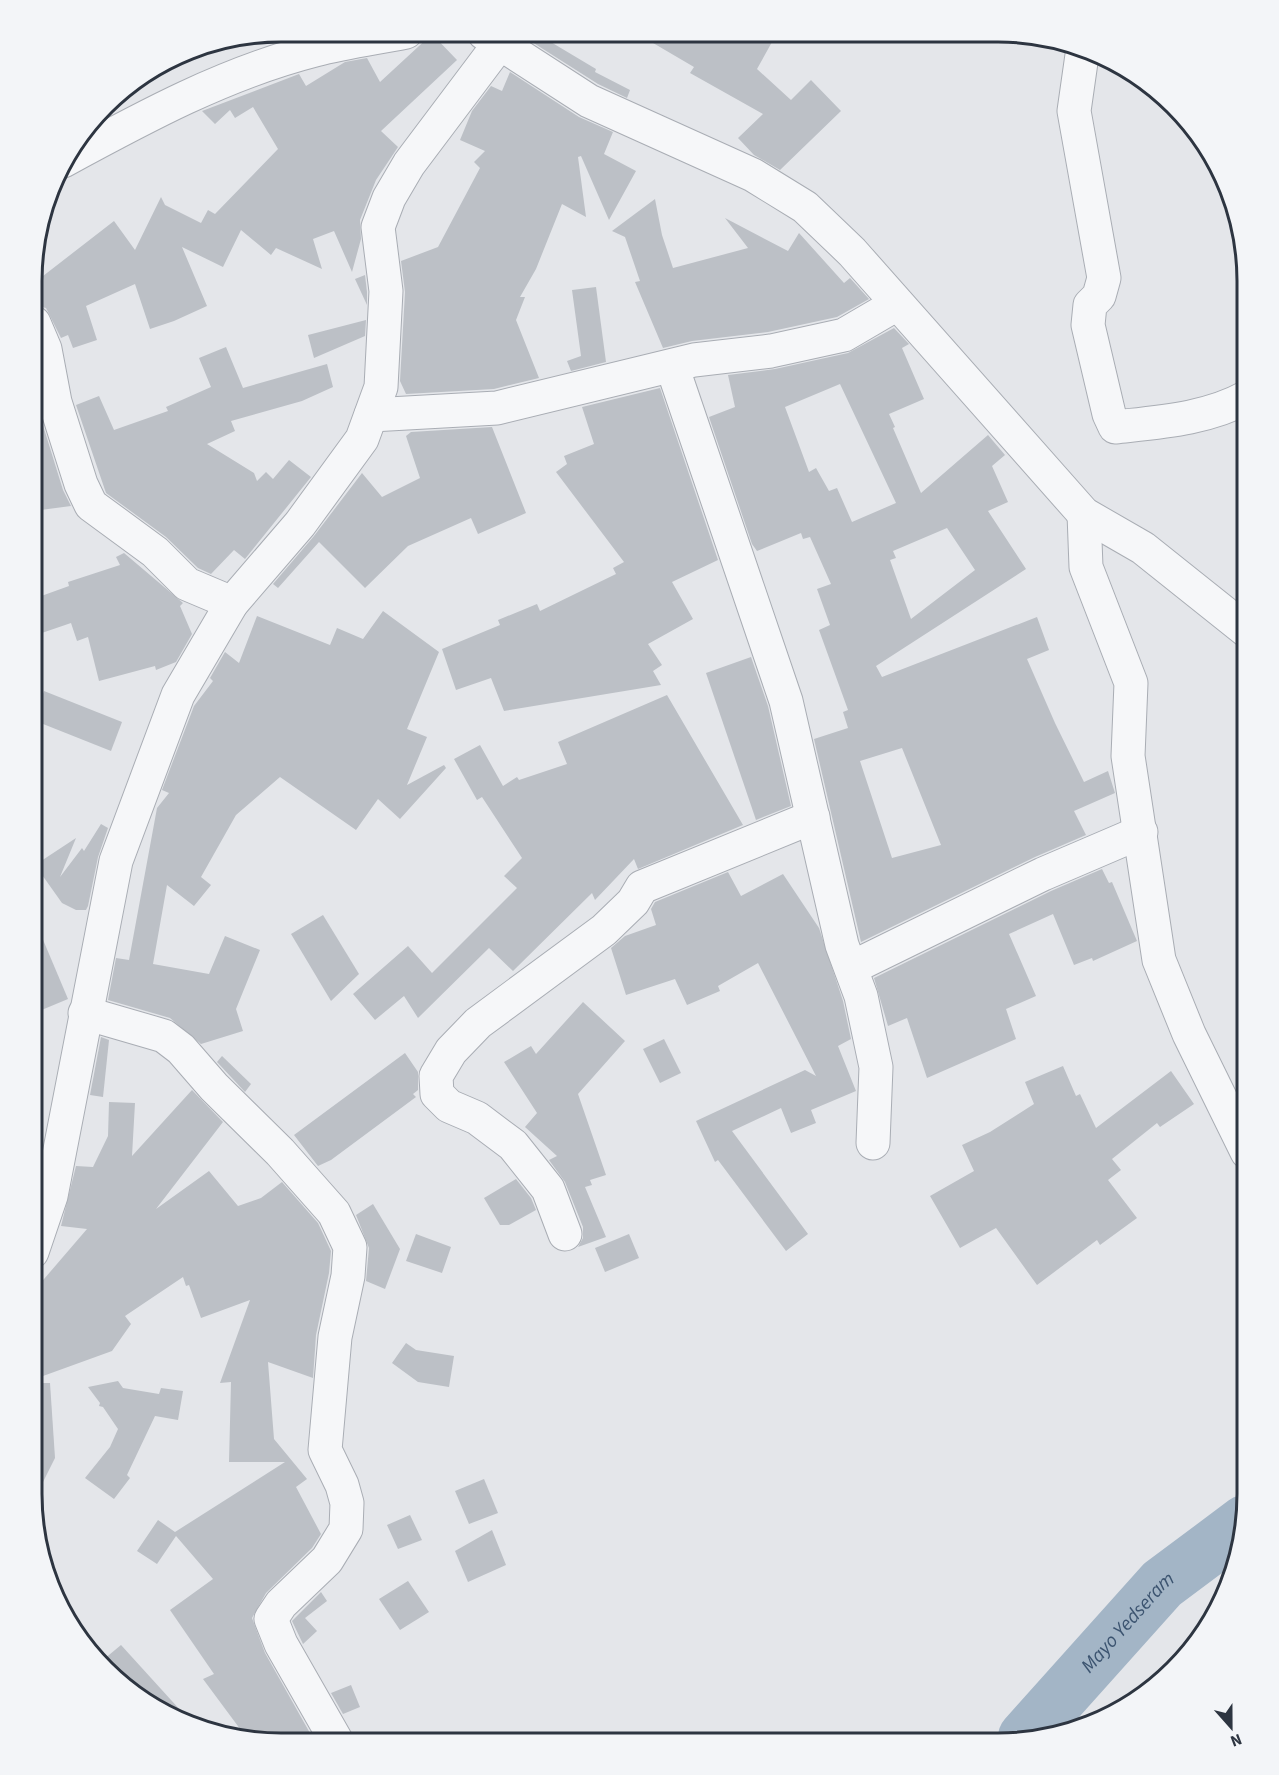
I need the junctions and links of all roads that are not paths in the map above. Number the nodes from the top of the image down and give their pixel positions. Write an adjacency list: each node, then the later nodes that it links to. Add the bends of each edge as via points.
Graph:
1 (355, 42): 5 (street, via 315,50 222,81)
2 (496, 42): 10 (street, via 409,164 378,227 386,291 381,387)
3 (508, 42): 6 (street, via 589,101 753,175 805,207 852,252)
4 (1082, 57): 9 (street, via 1074,111 1104,278 1099,296 1090,305 1088,326 1109,414 1115,427 1210,413)
5 (80, 152)
6 (897, 304): 8 (street, via 844,335); 11 (street)
7 (42, 342): 12 (street, via 56,402 91,505 155,552 187,584)
8 (672, 366): 10 (street, via 497,408); 14 (street, via 786,701)
9 (1237, 401)
10 (371, 415): 12 (street, via 362,440 300,524)
11 (1084, 514): 13 (street, via 1143,548); 15 (street, via 1086,567 1131,683 1128,756)
12 (232, 603): 17 (street, via 178,695 116,861)
13 (1237, 623)
14 (813, 817): 16 (street, via 842,945); 21 (street, via 642,887 633,903 604,930 478,1023 451,1051 436,1076 437,1094 448,1106 477,1118 513,1145 548,1189)
15 (1142, 832): 16 (street, via 1043,874); 18 (street, via 1158,960)
16 (851, 968): 19 (street, via 876,1067)
17 (85, 1013): 20 (street, via 51,1196); 22 (street, via 164,1036 181,1049 334,1213 350,1247 335,1337 325,1450 347,1503 346,1529 327,1560 285,1599 271,1619)
18 (1237, 1132)
19 (873, 1143)
20 (42, 1223)
21 (565, 1234)
22 (332, 1733)

